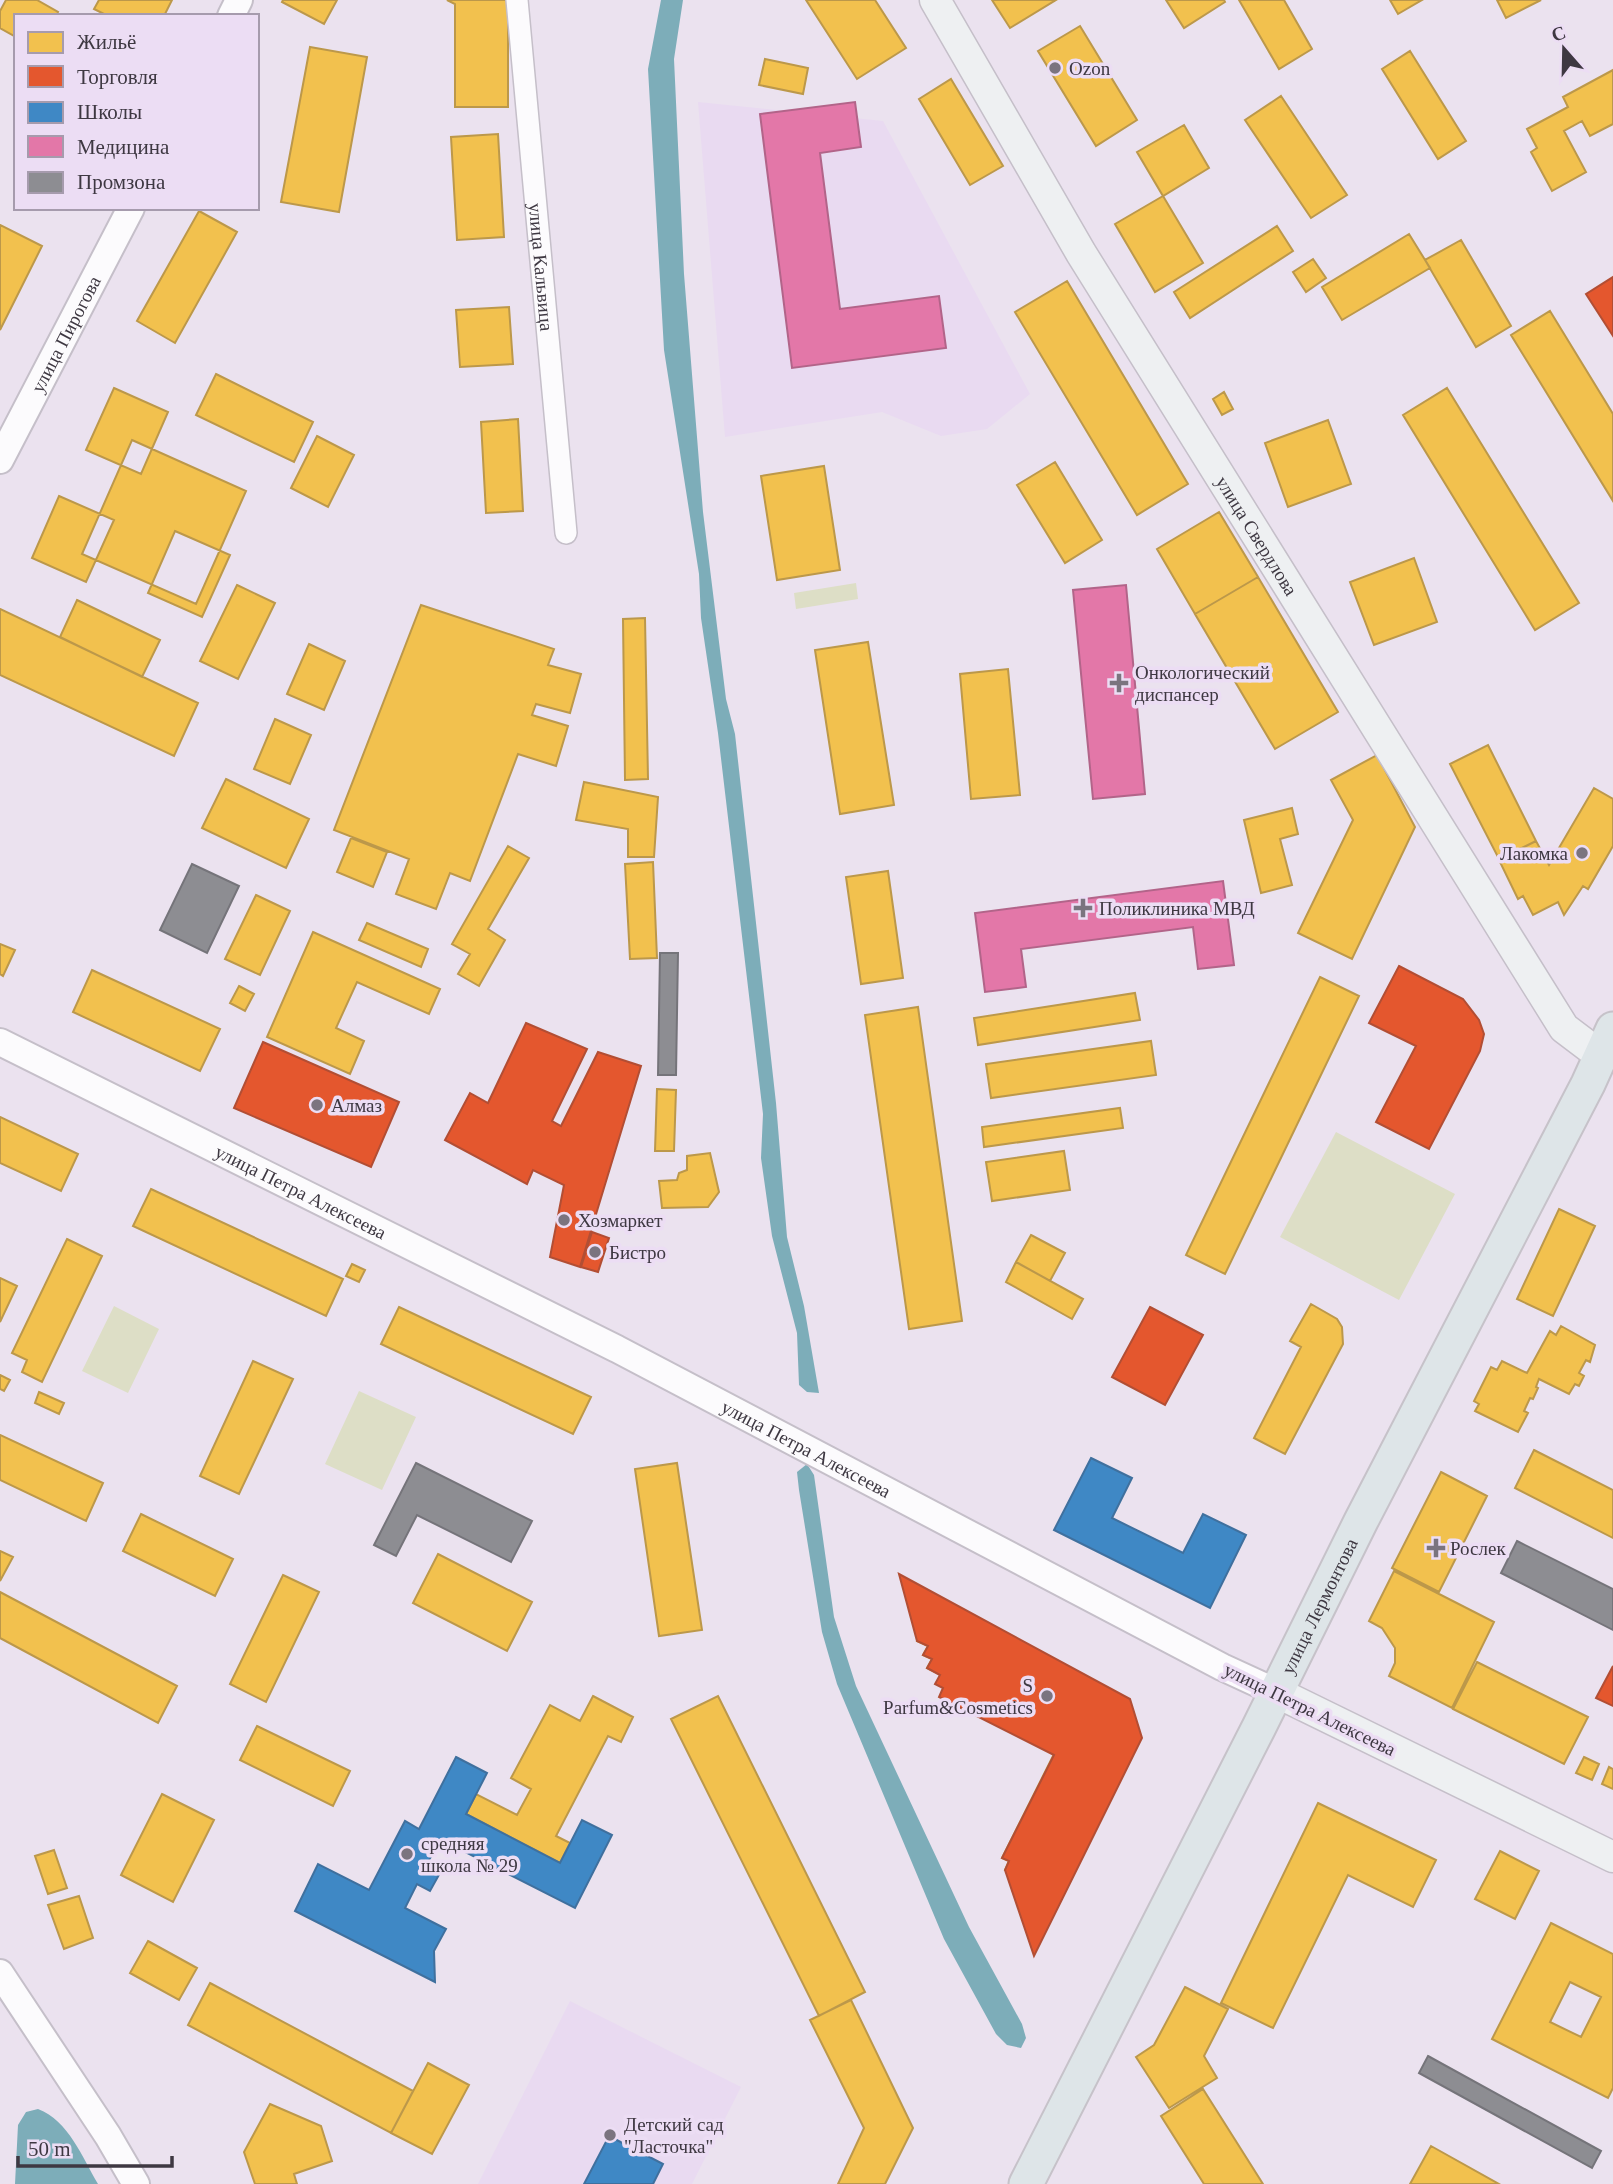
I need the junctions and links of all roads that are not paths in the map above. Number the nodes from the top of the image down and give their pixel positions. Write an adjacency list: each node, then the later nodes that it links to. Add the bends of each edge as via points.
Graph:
1 (517, 0): 5 (street, улица Кальвица)
2 (935, 0): 7 (main road, улица Свердлова, via 1081,253 1564,1028)
3 (130, 210): 4 (street, улица Пирогова)
4 (0, 460)
5 (566, 533)
6 (0, 1042): 8 (street, улица Петра Алексеева, via 617,1349)
7 (1607, 1042): 8 (main road, улица Лермонтова)
8 (1276, 1692): 9 (main road, улица Петра Алексеева); 12 (main road, улица Лермонтова)
9 (1613, 1857)
10 (0, 1976): 11 (street)
11 (136, 2184)
12 (1026, 2184)

